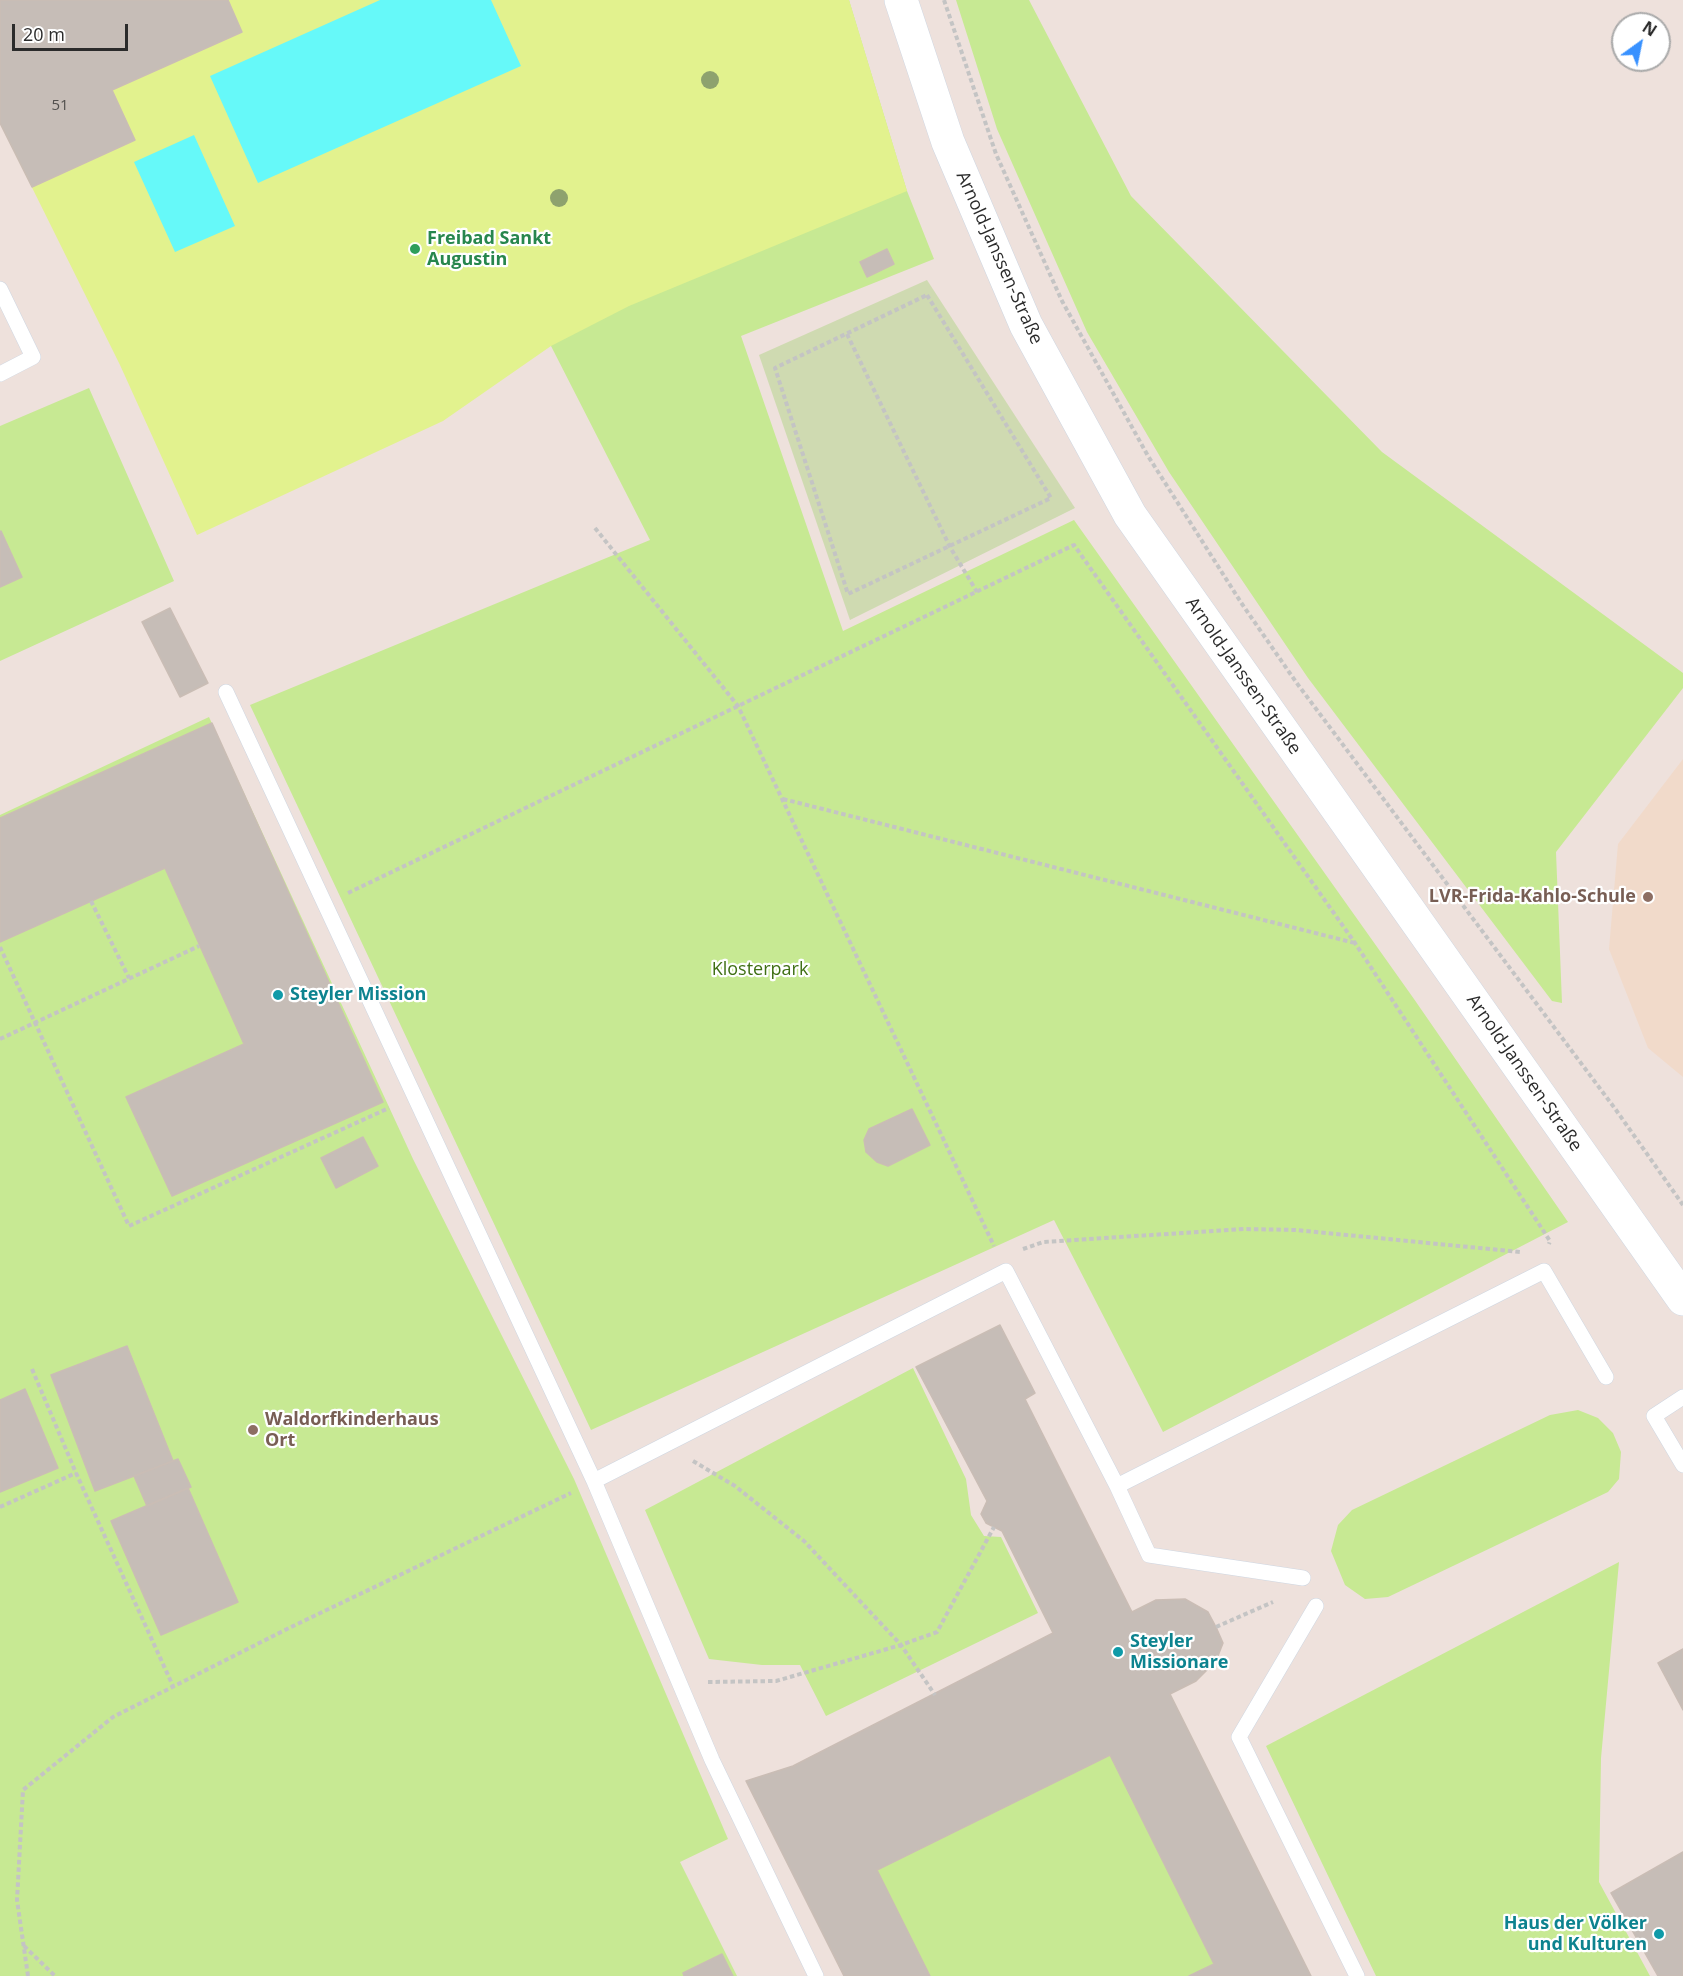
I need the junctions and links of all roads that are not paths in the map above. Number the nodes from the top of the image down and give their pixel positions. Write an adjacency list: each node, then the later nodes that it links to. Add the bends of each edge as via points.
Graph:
1 (901, 0): 5 (main road, Arnold-Janssen-Straße, via 948,142 1026,325 1130,514)
2 (0, 289): 3 (lane, via 33,357)
3 (0, 374)
4 (226, 692): 9 (lane)
5 (1683, 1299)
6 (1606, 1377): 10 (lane, via 1544,1271)
7 (1683, 1397): 8 (lane, via 1654,1416)
8 (1683, 1465)
9 (594, 1481): 10 (lane, via 1003,1264); 13 (lane, via 712,1760)
10 (1117, 1486): 11 (lane, via 1149,1555)
11 (1303, 1578)
12 (1316, 1606): 14 (lane, via 1239,1737)
13 (816, 1976)
14 (1357, 1976)

